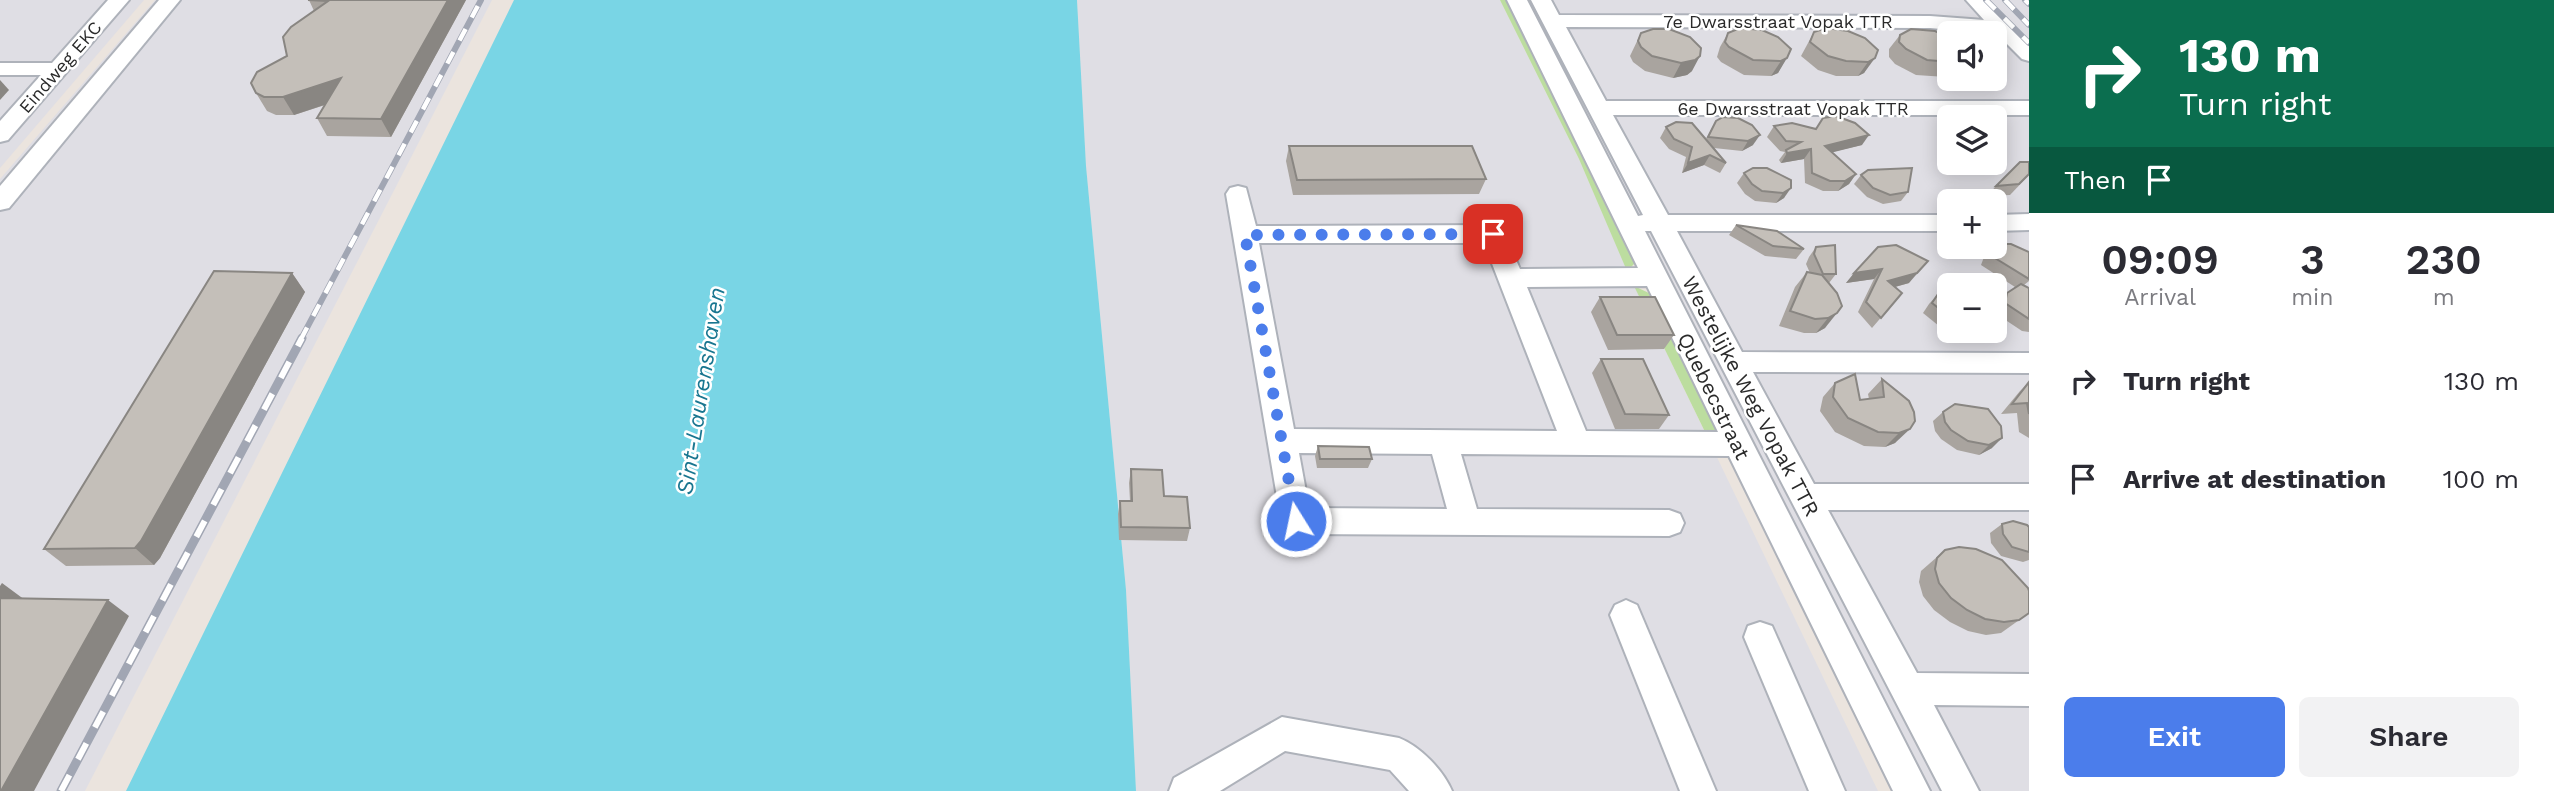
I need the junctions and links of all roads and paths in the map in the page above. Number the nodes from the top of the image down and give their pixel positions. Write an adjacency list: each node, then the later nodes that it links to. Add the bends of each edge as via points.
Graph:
1 (119, 0): 11 (street, Eindweg EKC)
2 (170, 0): 16 (street)
3 (1517, 0): 18 (street, Quebecstraat)
4 (1976, 0): 6 (street)
5 (1547, 11): 7 (street, 7e Dwarsstraat Vopak TTR); 12 (street, Westelijke Weg Vopak TTR)
6 (1996, 21)
7 (1937, 23)
8 (2007, 32): 9 (street)
9 (2029, 55)
10 (0, 69): 11 (street)
11 (58, 69): 14 (street, Eindweg EKC)
12 (1598, 108): 13 (street, 6e Dwarsstraat Vopak TTR); 19 (street, Westelijke Weg Vopak TTR)
13 (2029, 108)
14 (0, 135)
15 (1238, 194): 22 (street)
16 (0, 202)
17 (2029, 222): 21 (street)
18 (1629, 223): 19 (street); 23 (street, Quebecstraat)
19 (1660, 223): 20 (street); 25 (street, Westelijke Weg Vopak TTR)
20 (1937, 223)
21 (2007, 223)
22 (1245, 235): 24 (street, via 1493,234); 27 (street)
23 (1656, 277): 24 (street); 30 (street, Quebecstraat)
24 (1511, 278): 29 (street)
25 (1734, 362): 26 (street); 31 (street, Westelijke Weg Vopak TTR)
26 (2029, 363)
27 (1282, 441): 28 (street); 33 (street, via 1296,521)
28 (1443, 442): 29 (street); 33 (street)
29 (1576, 443): 30 (street)
30 (1737, 444): 43 (street, Quebecstraat)
31 (1805, 497): 32 (street); 37 (street, Westelijke Weg Vopak TTR)
32 (2029, 497)
33 (1466, 522): 34 (street)
34 (1669, 523)
35 (1626, 615): 41 (street)
36 (1760, 637): 42 (street)
37 (1907, 689): 38 (street); 44 (street, Westelijke Weg Vopak TTR)
38 (2029, 690)
39 (1186, 791): 40 (street, via 1282,734 1399,755)
40 (1434, 791)
41 (1698, 791)
42 (1827, 791)
43 (1912, 791)
44 (1961, 791)

